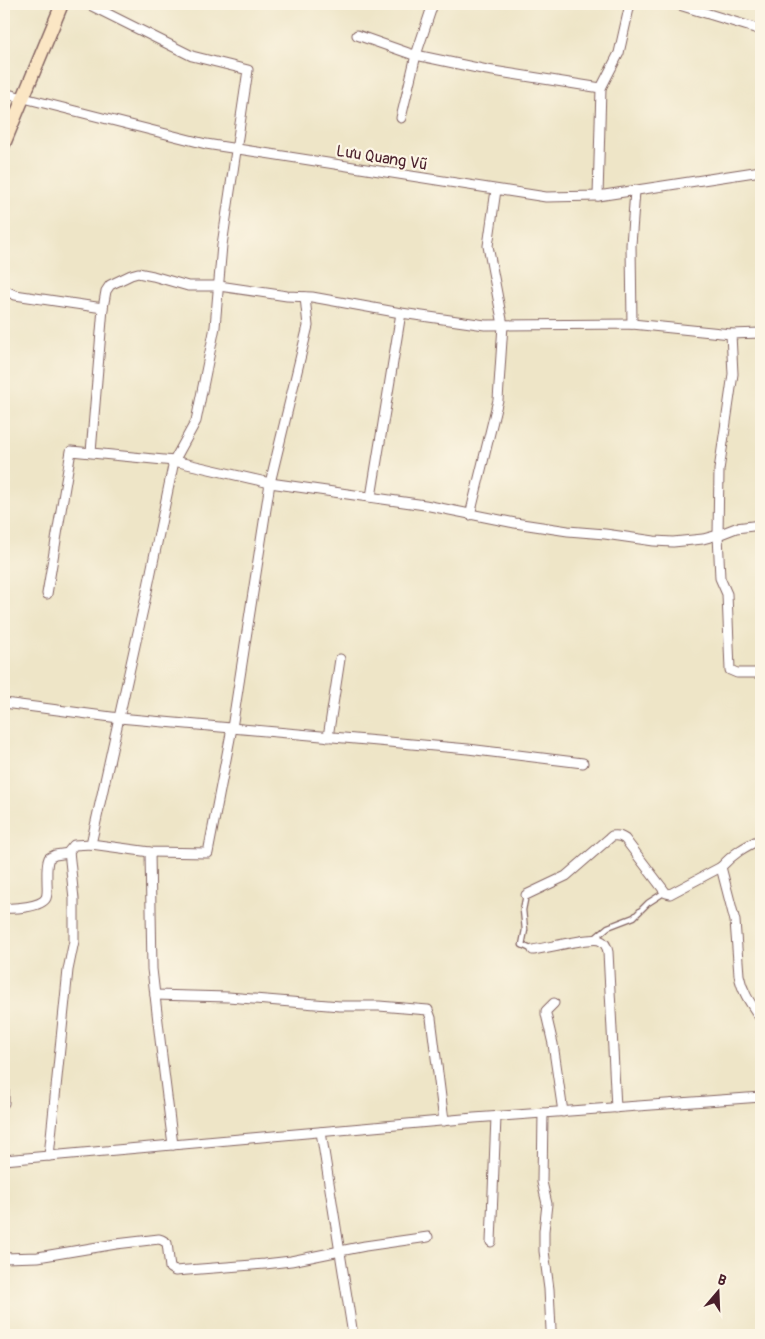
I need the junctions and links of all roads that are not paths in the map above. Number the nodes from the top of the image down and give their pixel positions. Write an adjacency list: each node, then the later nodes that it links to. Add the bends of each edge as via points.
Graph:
1 (62, 4): 11 (main road)
2 (88, 4): 14 (street, via 192,56 248,70)
3 (433, 4): 8 (street)
4 (630, 4): 9 (street, via 619,53)
5 (676, 4): 6 (street)
6 (761, 30)
7 (357, 35): 8 (street)
8 (416, 55): 9 (street); 12 (street)
9 (601, 88): 18 (street)
10 (4, 93): 11 (street, Lưu Quang Vũ)
11 (23, 97): 13 (main road); 14 (street, Lưu Quang Vũ)
12 (401, 118)
13 (4, 144)
14 (237, 149): 16 (street, Lưu Quang Vũ); 19 (street)
15 (761, 171): 17 (street, Lưu Quang Vũ)
16 (496, 190): 18 (street, Lưu Quang Vũ, via 546,197); 25 (street, via 488,246)
17 (635, 191): 18 (street, Lưu Quang Vũ); 24 (street, via 631,245)
18 (598, 196)
19 (219, 286): 21 (street); 22 (street, via 188,286 138,273 110,285); 29 (street, via 215,326 196,420)
20 (4, 290): 22 (street, via 15,295)
21 (305, 297): 23 (street); 30 (street, via 308,326)
22 (103, 308): 28 (street)
23 (401, 313): 25 (street); 31 (street)
24 (632, 324): 25 (street); 27 (street)
25 (503, 325): 32 (street, via 498,400)
26 (761, 333): 27 (street)
27 (731, 334): 34 (street, via 733,374 719,470)
28 (90, 452): 29 (street); 35 (street, via 71,451)
29 (174, 460): 30 (street); 39 (street)
30 (270, 483): 31 (street); 40 (street)
31 (371, 497): 32 (street, via 425,504)
32 (470, 515): 34 (street, via 515,524 654,541 686,541)
33 (761, 524): 34 (street)
34 (718, 535): 37 (street, via 720,578 727,594 730,670)
35 (47, 594)
36 (340, 659): 41 (street)
37 (761, 673)
38 (4, 703): 39 (street)
39 (119, 718): 40 (street); 44 (street)
40 (232, 728): 41 (street); 45 (street, via 208,853)
41 (328, 737): 42 (street)
42 (584, 762)
43 (761, 839): 47 (street, via 735,853)
44 (91, 844): 45 (street); 46 (street, via 74,845)
45 (150, 852): 53 (street)
46 (70, 853): 50 (street, via 49,858 47,892 41,903); 66 (street, via 74,941 68,970)
47 (721, 867): 48 (street, via 670,894); 55 (street, via 736,921 741,984)
48 (665, 892): 49 (street, via 625,839 615,835 566,876); 51 (lane, via 634,917 608,927)
49 (526, 895): 52 (lane, via 522,945)
50 (4, 908)
51 (594, 938): 52 (street); 59 (street, via 604,942 608,952)
52 (533, 950)
53 (155, 995): 63 (street, via 428,1010); 65 (street)
54 (554, 1003): 60 (street, via 546,1014)
55 (761, 1018)
56 (4, 1084): 58 (street)
57 (761, 1097): 59 (street)
58 (4, 1104)
59 (616, 1108): 60 (street)
60 (563, 1112): 61 (street)
61 (543, 1113): 62 (street); 72 (street, via 541,1171 547,1204 544,1251)
62 (496, 1117): 63 (street); 69 (street)
63 (444, 1121): 64 (street)
64 (321, 1132): 65 (street); 70 (street)
65 (173, 1145): 66 (street)
66 (49, 1156): 67 (street)
67 (4, 1160)
68 (428, 1237): 70 (street)
69 (491, 1242)
70 (340, 1251): 71 (street, via 265,1264 175,1272 170,1268 167,1242 159,1239 38,1257); 73 (street)
71 (4, 1258)
72 (551, 1330)
73 (353, 1335)

